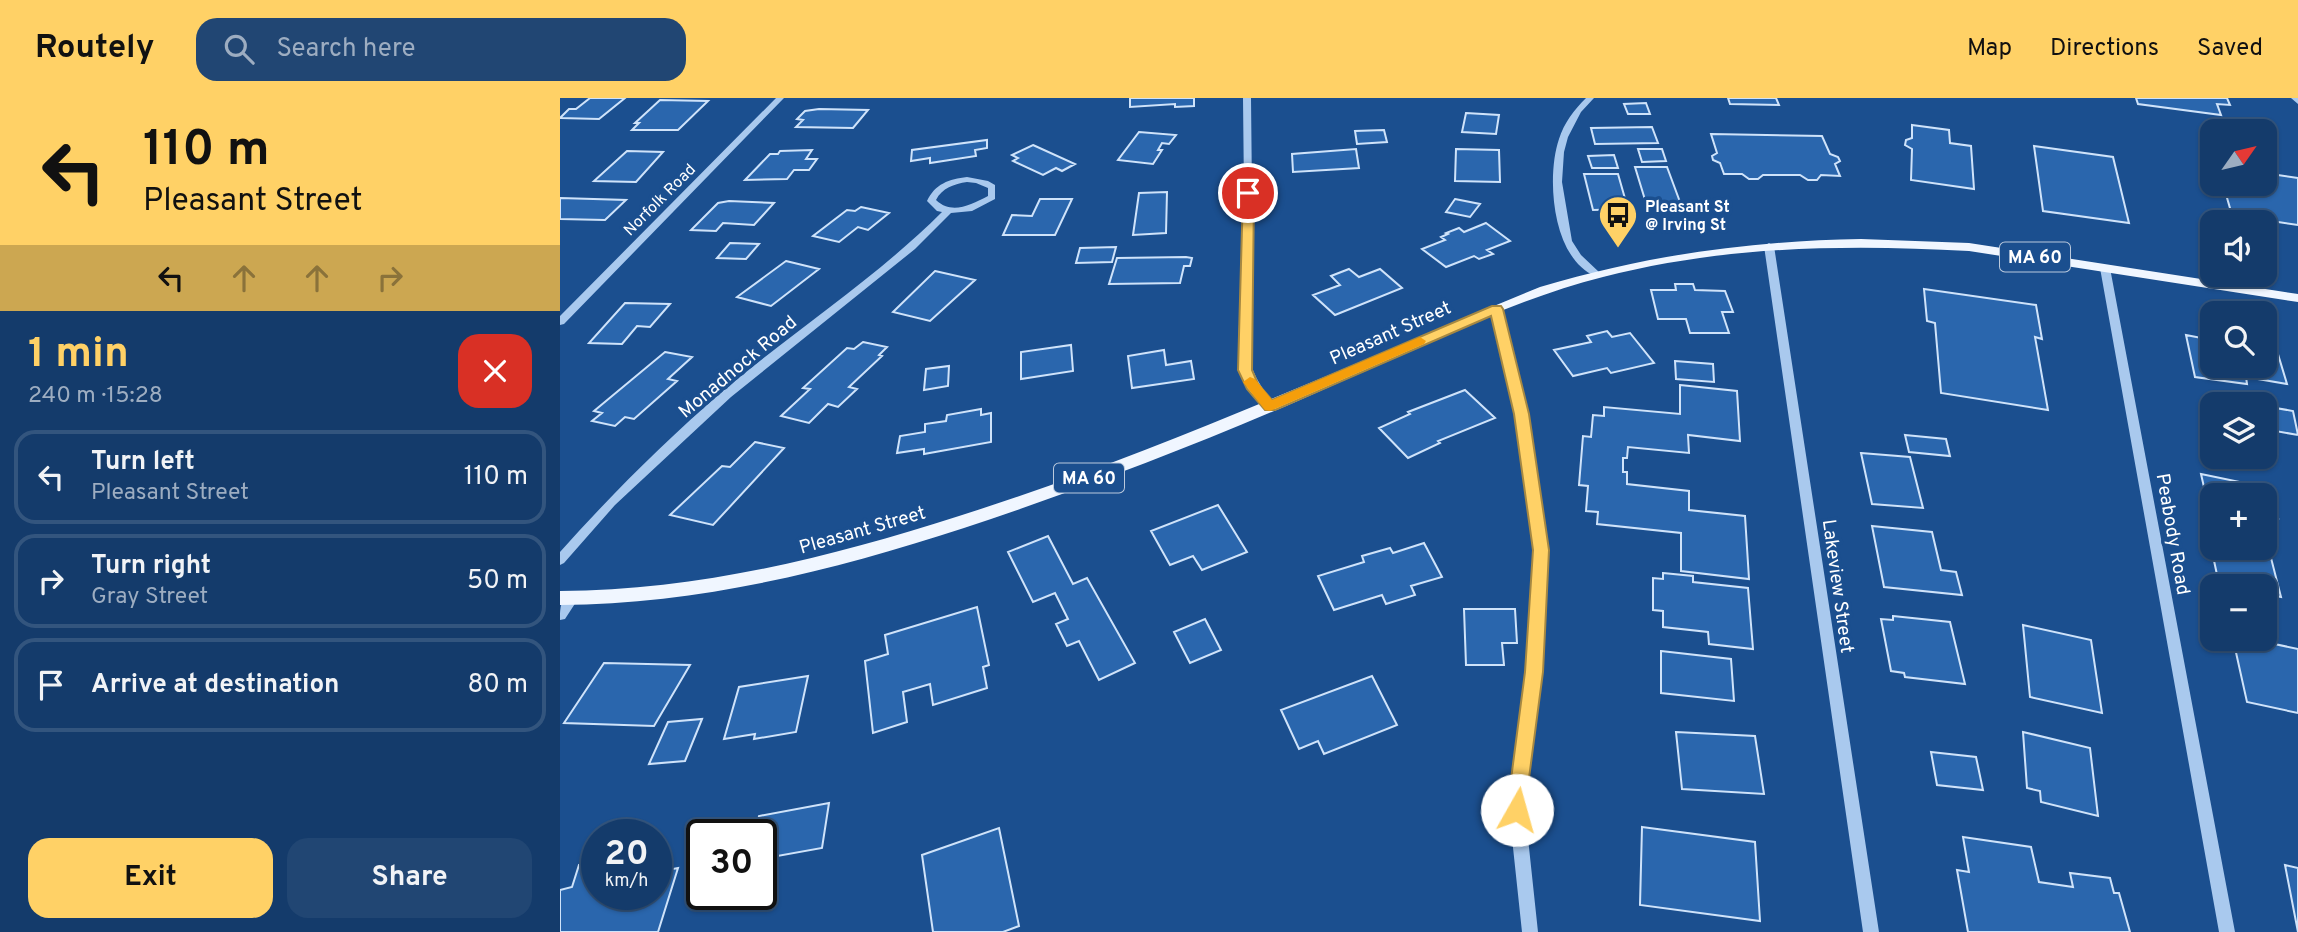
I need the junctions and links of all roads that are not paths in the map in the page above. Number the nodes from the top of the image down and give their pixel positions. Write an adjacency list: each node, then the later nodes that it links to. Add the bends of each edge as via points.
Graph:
1 (780, 98): 10 (street, Norfolk Road)
2 (1247, 98): 11 (street, via 1244,360 1252,386)
3 (1590, 98): 7 (street, via 1570,120 1557,172 1569,244)
4 (948, 211): 4 (street, via 978,206 992,197 992,187 972,180 943,187 931,201); 12 (street, Monadnock Road, via 912,247 727,394 611,502)
5 (1769, 246): 6 (main road, Pleasant Street / MA 60, via 1916,243); 7 (main road, Pleasant Street / MA 60, via 1713,250); 16 (street, Lakeview Street)
6 (2105, 268): 8 (main road, Pleasant Street / MA 60); 17 (street, Peabody Road)
7 (1595, 273): 9 (main road, Pleasant Street / MA 60)
8 (2298, 298)
9 (1496, 309): 11 (main road, Pleasant Street / MA 60); 15 (street, via 1522,414 1541,550 1534,672 1517,810)
10 (560, 322)
11 (1270, 407): 13 (main road, Pleasant Street / MA 60, via 1065,487 848,557 754,580 660,593)
12 (560, 560)
13 (566, 598): 14 (street)
14 (560, 615)
15 (1530, 932)
16 (1871, 932)
17 (2227, 932)

